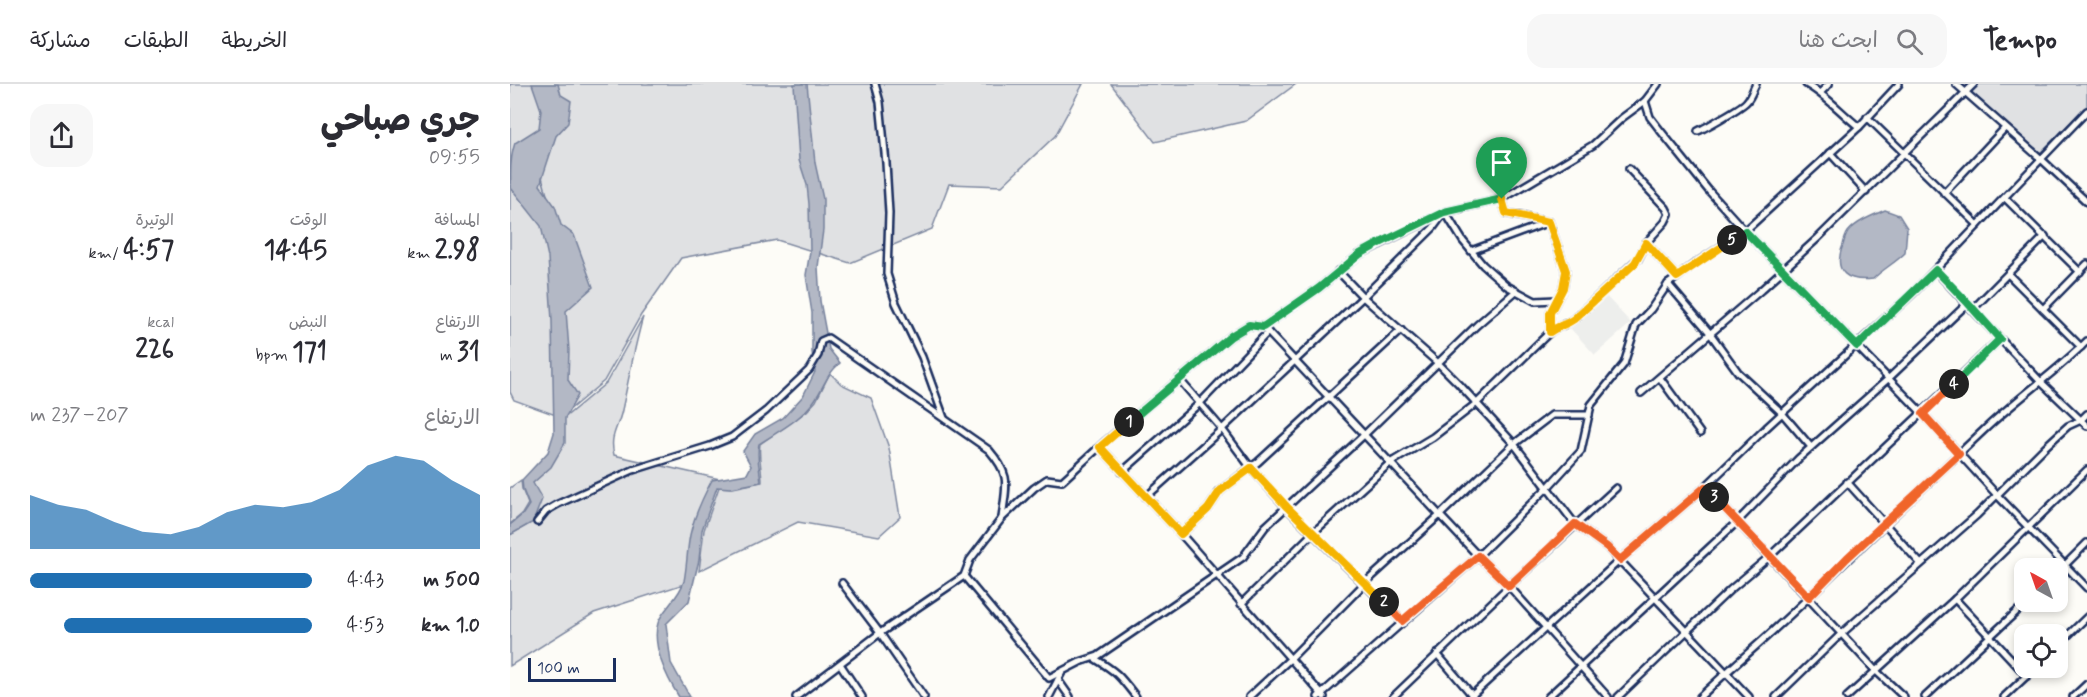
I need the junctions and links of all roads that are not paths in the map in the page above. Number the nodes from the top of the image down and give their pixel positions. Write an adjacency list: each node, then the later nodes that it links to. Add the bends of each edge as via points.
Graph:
1 (874, 84): 72 (street, via 880,102 886,163 887,274)
2 (1658, 84): 11 (street)
3 (1756, 84): 16 (street, via 1746,103)
4 (1806, 84): 9 (street)
5 (1830, 84): 9 (street)
6 (1899, 84): 13 (street)
7 (1956, 84): 10 (street)
8 (1974, 84): 10 (street)
9 (1821, 92): 14 (street)
10 (1965, 93): 15 (street); 18 (street)
11 (1645, 101): 26 (street, via 1593,146); 31 (street, via 1650,117)
12 (2087, 111): 19 (street)
13 (1867, 117): 14 (street); 18 (street)
14 (1860, 126): 17 (street)
15 (2005, 128): 19 (street); 23 (street)
16 (1698, 131)
17 (1830, 153): 22 (street); 31 (street)
18 (1904, 155): 22 (street); 23 (street)
19 (2040, 158): 24 (street); 25 (street)
20 (1629, 169): 33 (street, via 1669,214)
21 (2087, 191): 24 (street)
22 (1866, 192): 36 (street)
23 (1944, 192): 30 (street)
24 (2081, 197): 27 (street)
25 (2005, 198): 30 (street); 32 (street)
26 (1502, 199): 28 (street); 29 (street, via 1506,213)
27 (2087, 202)
28 (1444, 212): 34 (street); 38 (street, via 1360,254); 44 (street, via 1433,228)
29 (1549, 222): 34 (street); 45 (street, via 1566,271)
30 (1978, 225): 37 (street)
31 (1745, 231): 36 (street); 41 (street)
32 (2045, 236): 39 (street); 40 (street)
33 (1646, 243): 41 (street); 52 (street, via 1635,263 1574,319)
34 (1471, 251): 43 (street)
35 (2087, 264): 39 (street)
36 (1784, 269): 53 (street); 56 (street)
37 (1936, 270): 46 (street); 56 (street)
38 (1338, 271): 44 (street); 49 (street)
39 (2080, 272): 48 (street)
40 (2008, 274): 47 (street); 48 (street)
41 (1677, 277): 42 (street)
42 (1668, 284): 53 (street); 71 (street, via 1636,325 1624,364 1591,405)
43 (1516, 291): 45 (street, via 1535,301); 59 (street)
44 (1363, 297): 50 (street); 58 (street)
45 (1556, 300): 52 (street, via 1550,313)
46 (1968, 303): 47 (street); 62 (street)
47 (1973, 309): 54 (street)
48 (2043, 309): 57 (street)
49 (1263, 327): 51 (street); 61 (street, via 1249,325 1240,329)
50 (1401, 330): 59 (street); 65 (street)
51 (1269, 332): 58 (street); 66 (street)
52 (1550, 332): 67 (street)
53 (1710, 333): 60 (street); 68 (street, via 1738,372)
54 (2000, 339): 63 (street); 69 (street)
55 (2087, 341): 57 (street)
56 (1857, 346): 62 (street); 68 (street)
57 (2081, 347): 63 (street)
58 (1294, 360): 65 (street); 75 (street)
59 (1438, 363): 67 (street); 77 (street)
60 (1660, 378): 64 (street); 76 (street)
61 (1179, 379): 66 (street); 79 (street)
62 (1888, 379): 69 (street); 80 (street)
63 (2042, 382): 73 (street); 81 (street)
64 (1641, 393)
65 (1329, 396): 77 (street); 83 (street)
66 (1200, 403): 75 (street); 85 (street)
67 (1477, 403): 78 (street); 82 (street, via 1433,437)
68 (1782, 413): 80 (street); 87 (street)
69 (1923, 414): 81 (street); 86 (street)
70 (2087, 414): 73 (street)
71 (1589, 415): 78 (street, via 1552,415); 88 (street, via 1581,451)
72 (945, 419): 94 (street, via 990,450 1003,466 1007,482); 95 (street, via 824,338 809,370 732,437 633,470 558,504)
73 (2081, 420): 74 (street); 90 (street, via 2068,426)
74 (2087, 426)
75 (1222, 429): 83 (street); 91 (street)
76 (1700, 433)
77 (1365, 434): 82 (street); 92 (street)
78 (1515, 444): 88 (street); 93 (street)
79 (1100, 447): 85 (street); 94 (street, via 1062,481 1047,479 1034,488)
80 (1811, 447): 96 (street)
81 (1959, 454): 90 (street); 97 (street)
82 (1390, 463): 93 (street); 100 (street)
83 (1251, 468): 92 (street); 101 (street, via 1220,491 1208,509)
84 (2087, 470): 99 (street)
85 (1122, 472): 91 (street)
86 (1847, 482): 97 (street); 104 (street)
87 (1705, 487): 96 (street); 106 (street)
88 (1547, 488): 98 (street); 103 (street)
89 (1616, 488): 98 (street)
90 (1997, 495): 99 (street); 107 (street)
91 (1146, 497): 101 (street)
92 (1287, 507): 100 (street); 110 (street, via 1265,527 1243,556)
93 (1440, 514): 103 (street); 113 (street)
94 (1002, 518): 111 (street, via 970,560)
95 (537, 522)
96 (1737, 522): 104 (street); 117 (street)
97 (1886, 522): 107 (street); 116 (street)
98 (1575, 524): 106 (street); 114 (street)
99 (2029, 528): 105 (street); 118 (street)
100 (1314, 532): 113 (street); 119 (street)
101 (1181, 534): 110 (street)
102 (2087, 543): 108 (street)
103 (1478, 556): 114 (street); 122 (street)
104 (1769, 557): 116 (street); 124 (street)
105 (2058, 558)
106 (1620, 560): 117 (street); 123 (street)
107 (1920, 562): 126 (street)
108 (2068, 562)
109 (2068, 568): 115 (street)
110 (1217, 575): 119 (street); 130 (street)
111 (964, 576): 125 (street); 135 (street, via 1049,678)
112 (842, 583): 125 (street)
113 (1365, 583): 122 (street); 131 (street)
114 (1509, 586): 123 (street); 129 (street)
115 (2087, 588)
116 (1809, 597): 126 (street); 137 (street)
117 (1656, 598): 124 (street); 134 (street)
118 (1955, 599): 128 (street); 136 (street)
119 (1241, 604): 131 (street)
120 (2016, 612): 128 (street)
121 (2087, 617): 127 (street)
122 (1402, 621): 141 (street)
123 (1546, 627): 134 (street); 142 (street)
124 (1687, 632): 137 (street); 153 (street)
125 (880, 633): 133 (street); 146 (street)
126 (1841, 634): 136 (street); 156 (street)
127 (2068, 635)
128 (1990, 636): 132 (street); 159 (street)
129 (1437, 654): 142 (street); 151 (street)
130 (1094, 658): 135 (street); 149 (street, via 1118,674)
131 (1290, 659): 141 (street); 150 (street)
132 (2014, 662)
133 (840, 664): 144 (street); 145 (street)
134 (1580, 666): 143 (street); 152 (street)
135 (1062, 671): 139 (street)
136 (1876, 671): 157 (street); 158 (street)
137 (1726, 673): 154 (street); 155 (street)
138 (2025, 678): 160 (street)
139 (1058, 680): 147 (street); 148 (street)
140 (2087, 684): 161 (street)
141 (1321, 696)
142 (1472, 696)
143 (1552, 696)
144 (796, 697)
145 (862, 697)
146 (924, 697)
147 (1049, 697)
148 (1070, 697)
149 (1136, 697)
150 (1249, 697)
151 (1392, 697)
152 (1608, 697)
153 (1618, 697)
154 (1700, 697)
155 (1749, 697)
156 (1776, 697)
157 (1847, 697)
158 (1904, 697)
159 (1925, 697)
160 (2004, 697)
161 (2073, 697)

